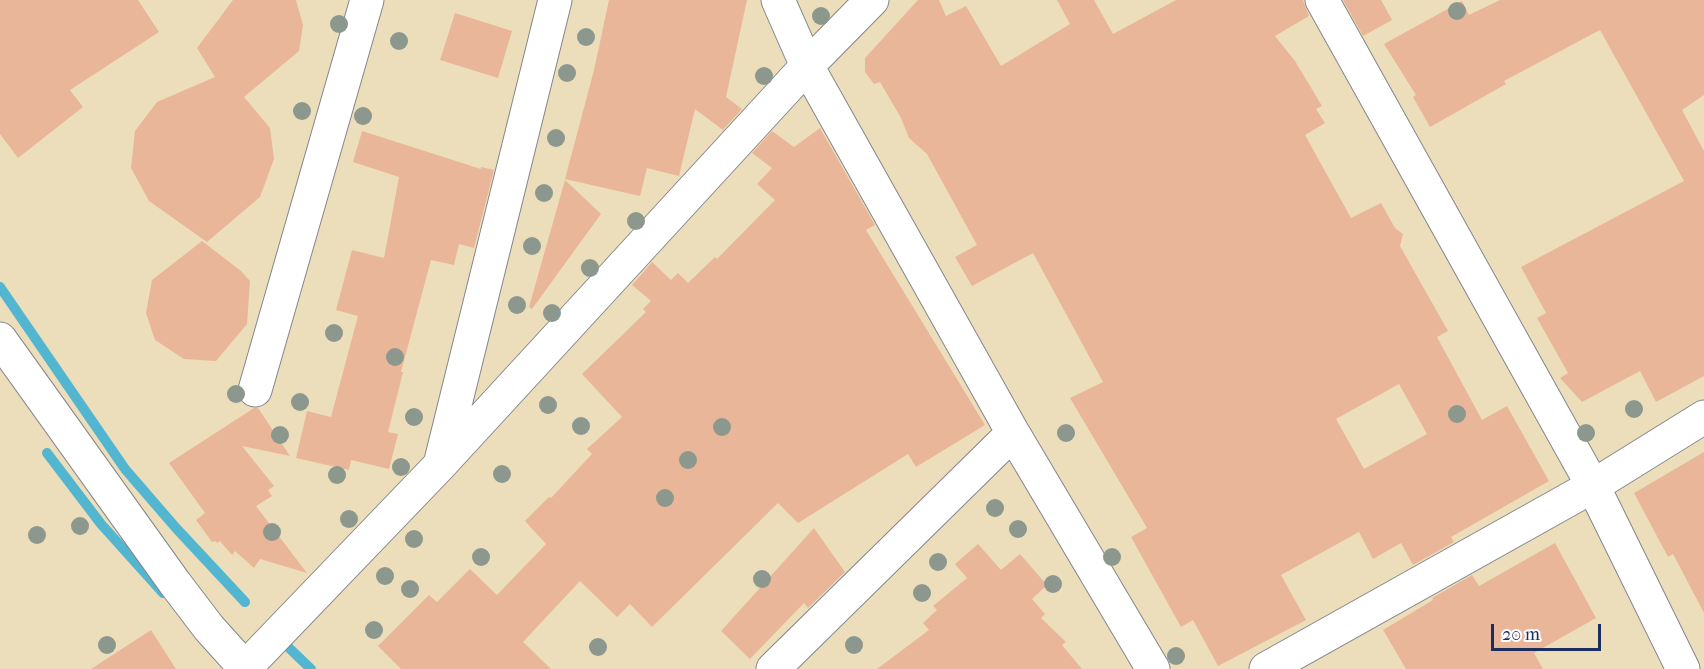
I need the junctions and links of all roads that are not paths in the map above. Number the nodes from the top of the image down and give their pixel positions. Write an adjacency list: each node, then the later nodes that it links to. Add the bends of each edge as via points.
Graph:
1 (368, 0): 8 (street)
2 (555, 0): 11 (street)
3 (778, 0): 6 (street)
4 (872, 0): 6 (street)
5 (1322, 0): 12 (street)
6 (807, 66): 10 (street); 11 (street)
7 (0, 339): 13 (street, via 174,582)
8 (255, 390)
9 (1704, 417): 12 (street)
10 (1013, 433): 14 (street); 15 (street)
11 (440, 465): 13 (street)
12 (1593, 486): 16 (street); 17 (street)
13 (245, 669)
14 (773, 669)
15 (1153, 669)
16 (1266, 669)
17 (1683, 669)

